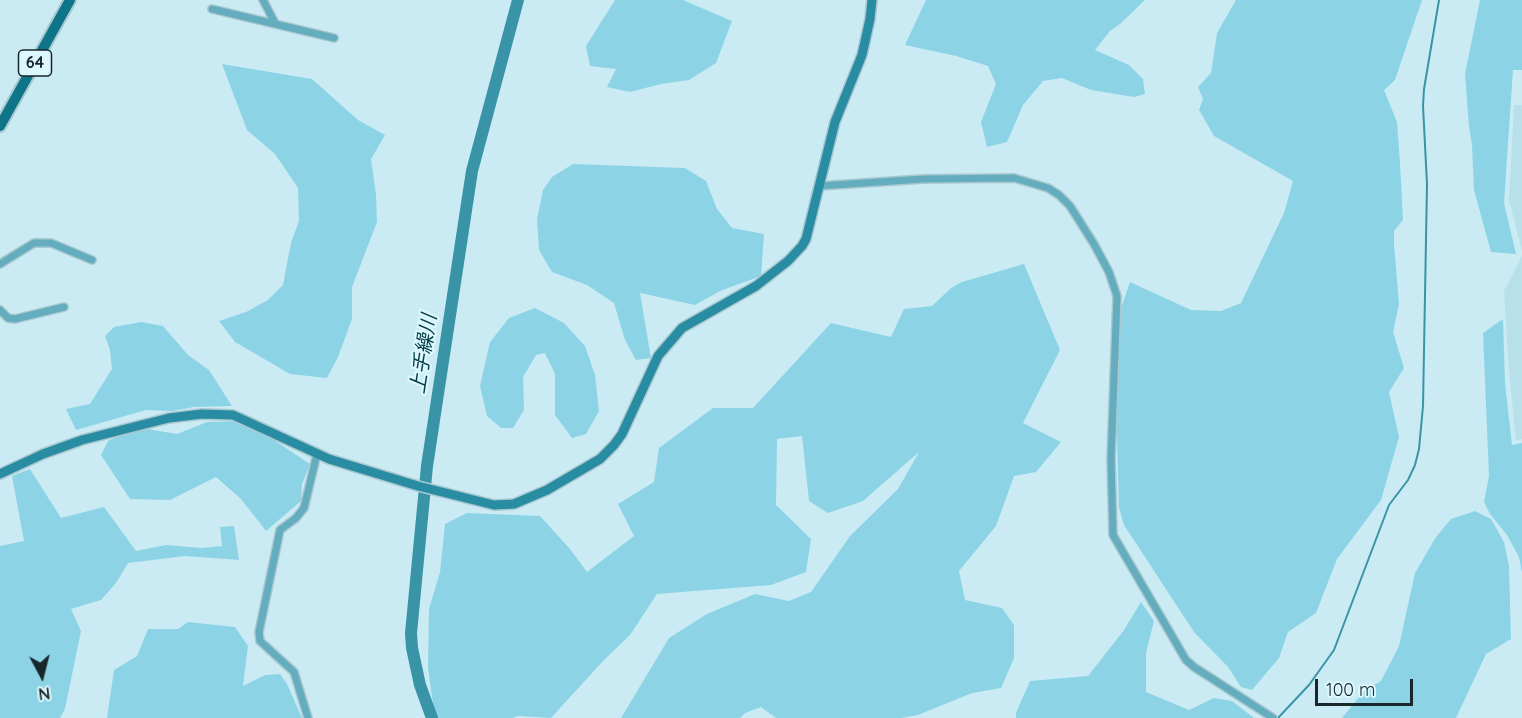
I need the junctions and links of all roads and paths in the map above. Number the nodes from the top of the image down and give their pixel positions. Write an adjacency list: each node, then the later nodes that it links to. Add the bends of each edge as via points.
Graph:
1 (70, 0): 7 (main road, 64)
2 (263, 0): 5 (street)
3 (872, 0): 8 (street, via 862,55 835,122)
4 (212, 9): 5 (street)
5 (275, 23): 6 (street)
6 (334, 38)
7 (0, 126)
8 (819, 186): 13 (street, via 802,246 756,286 682,328 651,369 614,445 600,459 547,490 514,504 495,505); 16 (street, via 1014,178 1048,188 1070,206 1109,272 1117,296 1111,459 1113,535 1186,660)
9 (92, 260): 10 (street, via 51,243 34,243)
10 (0, 264)
11 (64, 306): 12 (street, via 15,319)
12 (0, 310)
13 (317, 454): 14 (street, via 233,416 202,414 169,418 82,440); 15 (street, via 304,508 280,530 259,632 260,641 294,672)
14 (0, 474)
15 (308, 718)
16 (1273, 718)

